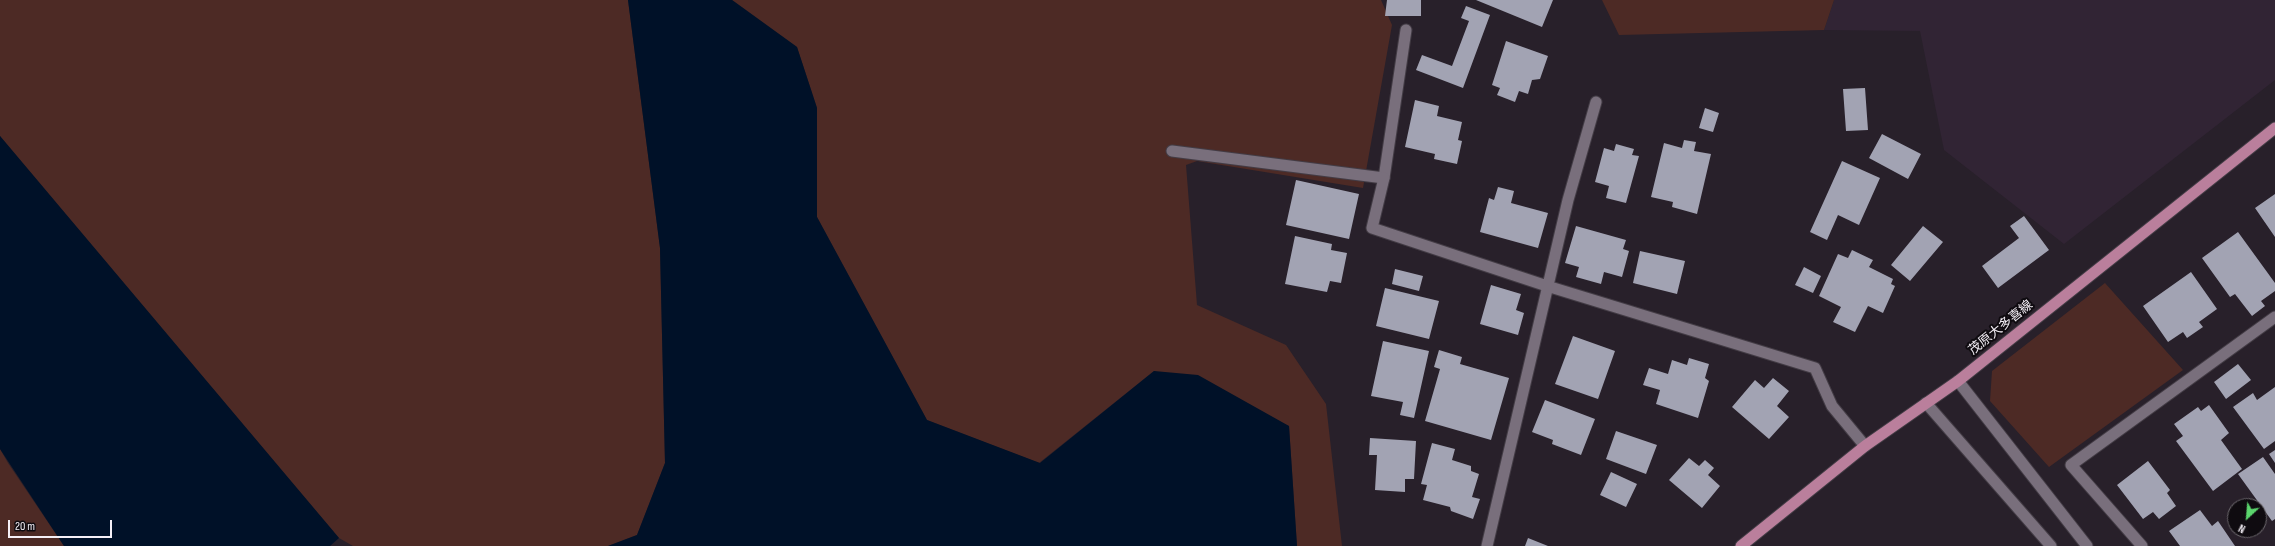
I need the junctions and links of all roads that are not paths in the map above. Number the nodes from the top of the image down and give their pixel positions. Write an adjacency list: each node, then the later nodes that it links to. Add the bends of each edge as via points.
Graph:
1 (1406, 30): 5 (street)
2 (1596, 102): 6 (street)
3 (2275, 128): 8 (main road, 茂原大多喜線)
4 (1172, 151): 5 (street)
5 (1384, 178): 6 (street, via 1372,228)
6 (1547, 286): 10 (street, via 1815,368 1832,406); 11 (street)
7 (2275, 317): 15 (street, via 2071,465)
8 (1958, 381): 9 (main road, 茂原大多喜線); 14 (street)
9 (1926, 403): 10 (main road, 茂原大多喜線); 13 (street)
10 (1865, 446): 12 (main road, 茂原大多喜線)
11 (1486, 546)
12 (1741, 546)
13 (2051, 546)
14 (2087, 546)
15 (2142, 546)

